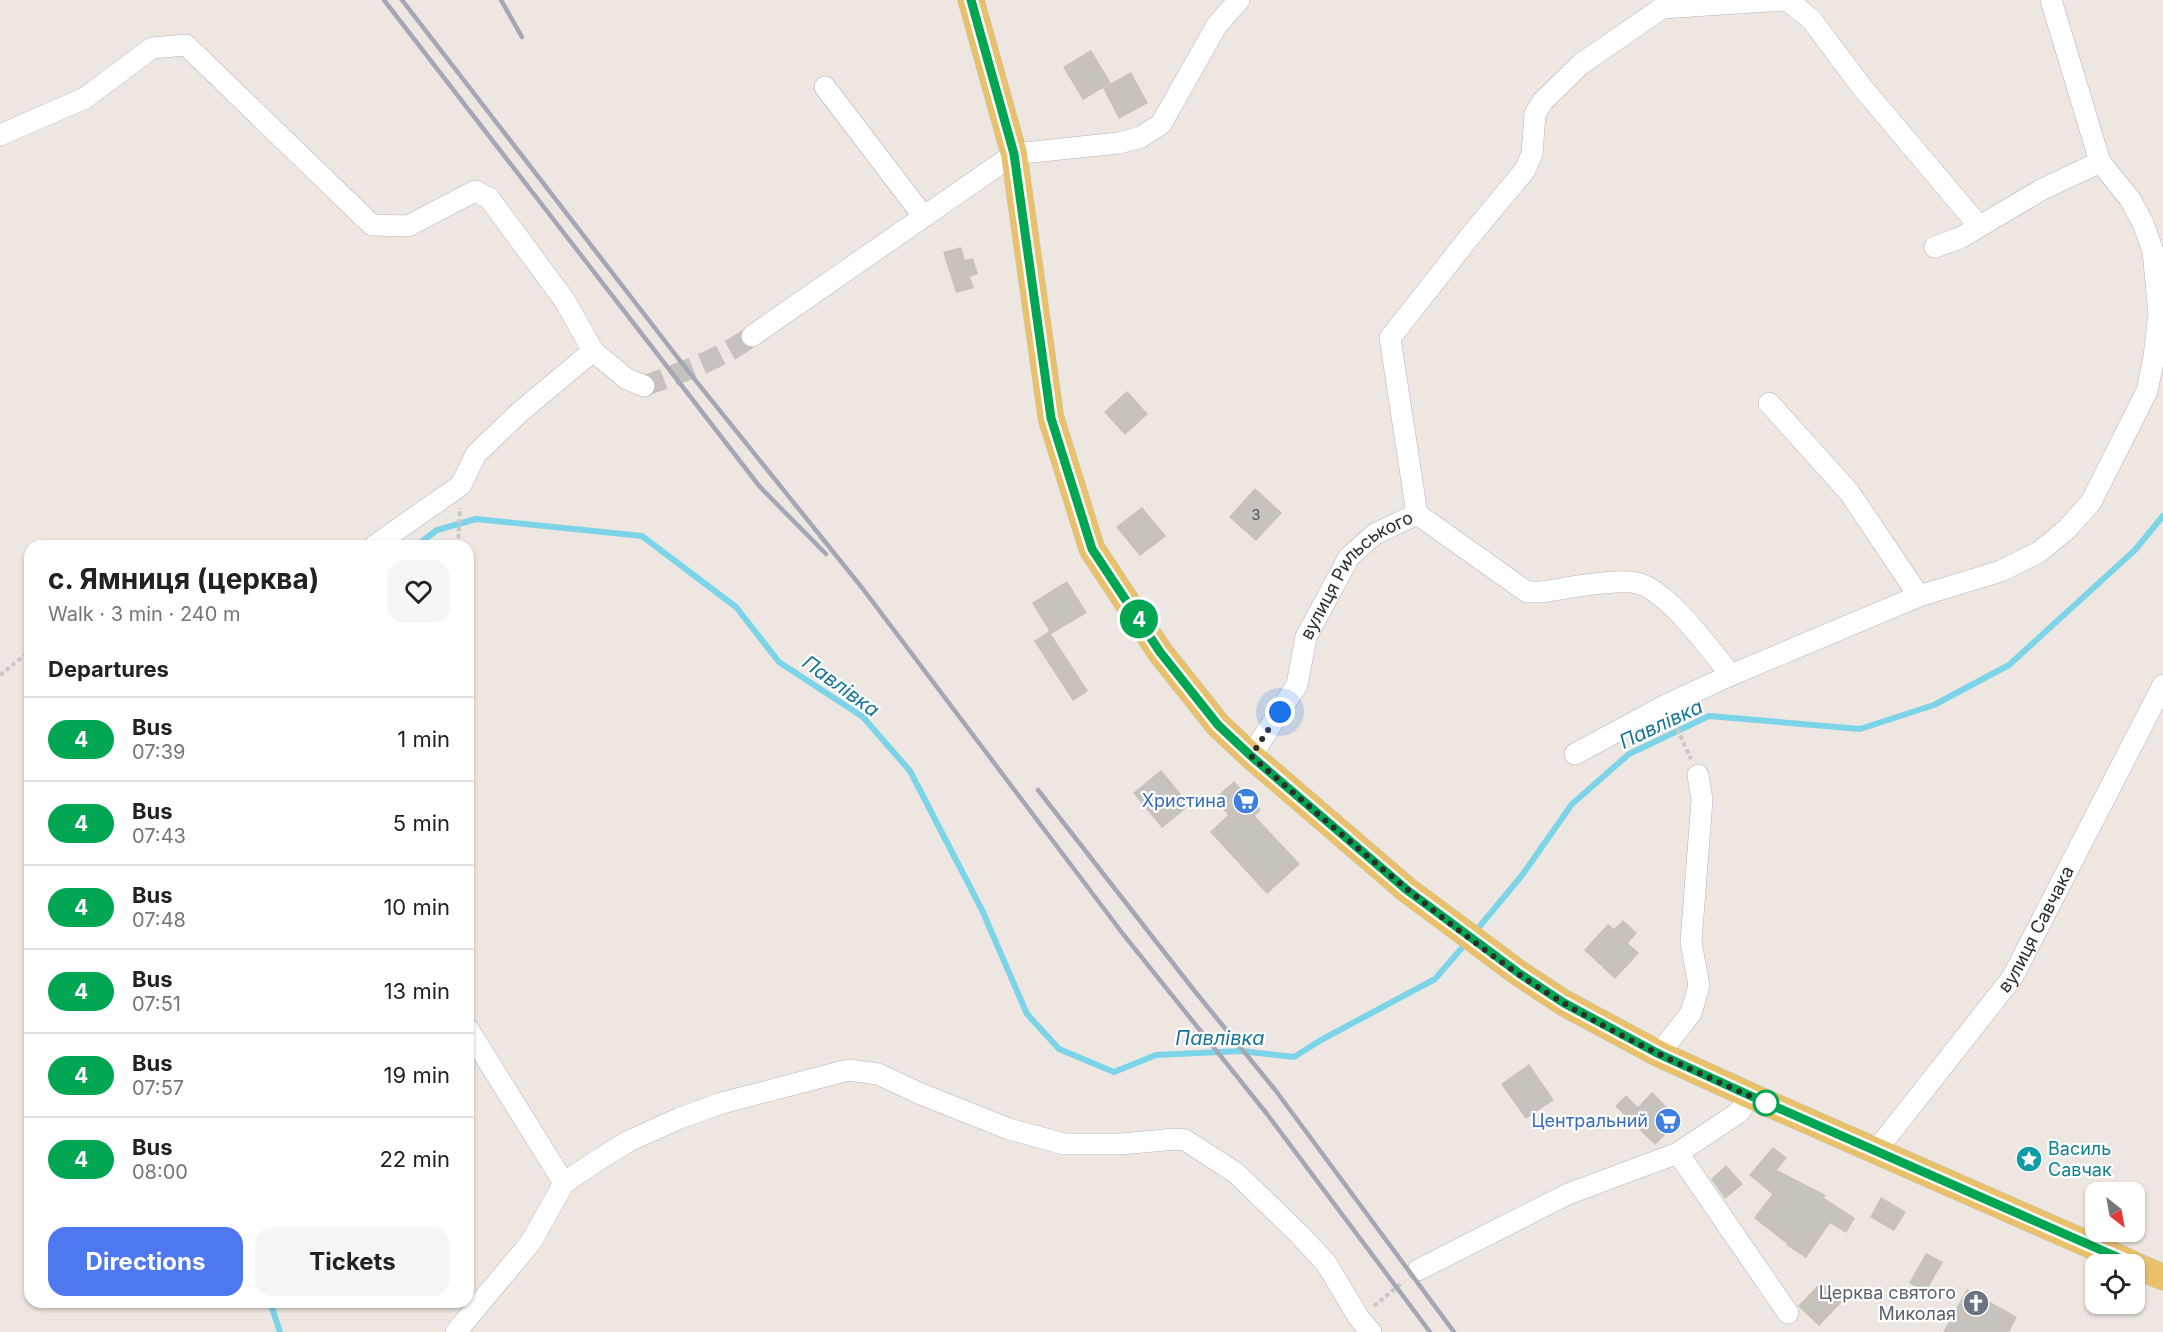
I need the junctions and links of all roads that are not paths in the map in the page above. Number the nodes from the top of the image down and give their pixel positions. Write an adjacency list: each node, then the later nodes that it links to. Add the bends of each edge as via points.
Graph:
1 (971, 0): 8 (main road)
2 (1239, 0): 8 (street, via 1217,25 1161,123 1147,133 1119,143)
3 (1786, 0): 5 (street); 11 (street, via 1810,19)
4 (2051, 0): 9 (street)
5 (1665, 4): 17 (street, via 1581,64 1543,101 1535,114 1532,154 1525,170 1390,338)
6 (825, 87): 10 (street)
7 (0, 135): 14 (street, via 85,98 152,48 186,45 372,225 408,226 475,191 489,198 565,300)
8 (1014, 154): 10 (street); 23 (main road, via 1051,418 1092,549 1160,652 1218,725)
9 (2100, 162): 11 (street); 19 (street, via 2130,199 2153,251 2159,314 2147,391 2091,502 2067,529 2038,552 2001,571)
10 (924, 217): 13 (street)
11 (1979, 226): 12 (street)
12 (1935, 247)
13 (752, 336)
14 (593, 351): 15 (street, via 627,379); 18 (street, via 476,454 461,485)
15 (644, 386)
16 (1769, 403): 19 (street, via 1849,492)
17 (1417, 514): 20 (street, вулиця Рильського, via 1527,592 1620,582 1650,588 1666,600); 23 (street, вулиця Рильського, via 1375,534 1349,557 1306,637 1297,685)
18 (383, 540)
19 (1919, 596): 20 (street)
20 (1731, 675): 22 (street)
21 (2163, 686): 29 (street, вулиця Савчака, via 2012,978)
22 (1575, 754)
23 (1251, 756): 26 (main road, via 1407,890 1520,974 1564,1003)
24 (1698, 775): 26 (street, via 1702,800 1691,942 1699,987 1691,1013)
25 (474, 1039): 30 (street)
26 (1659, 1054): 27 (main road)
27 (1751, 1096): 28 (street, via 1738,1113); 29 (main road)
28 (1678, 1152): 32 (street, via 1568,1194); 35 (street)
29 (1875, 1152): 31 (main road)
30 (564, 1184): 36 (street, via 629,1141 722,1103 848,1070 878,1074 1009,1129 1064,1144 1185,1140 1236,1173 1299,1234 1326,1263); 37 (street, via 531,1242)
31 (2109, 1254)
32 (1418, 1270)
33 (2145, 1270): 34 (main road)
34 (2163, 1277)
35 (1788, 1313)
36 (1362, 1327)
37 (456, 1332)

